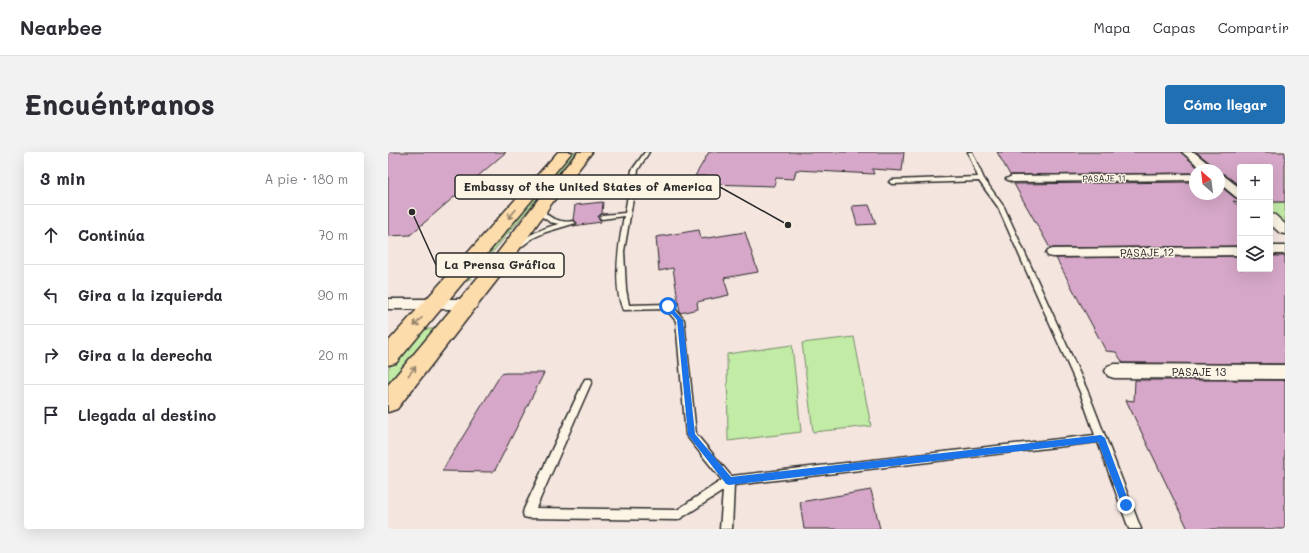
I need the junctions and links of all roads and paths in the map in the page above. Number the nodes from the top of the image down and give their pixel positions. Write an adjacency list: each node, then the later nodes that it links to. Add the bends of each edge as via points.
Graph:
1 (565, 152): 24 (main road, one-way to 24)
2 (585, 152): 13 (main road)
3 (647, 152): 14 (lane, via 635,170)
4 (970, 152): 8 (lane)
5 (1187, 152): 6 (street)
6 (1202, 164)
7 (1189, 176): 9 (street, PASAJE 11)
8 (981, 178): 10 (lane); 31 (lane, via 1001,207 1084,392)
9 (1012, 179)
10 (892, 182)
11 (1225, 182): 12 (street)
12 (1237, 192)
13 (546, 200): 22 (main road); 22 (lane, via 543,215 552,221 570,223 545,230 525,240)
14 (628, 214): 15 (lane); 32 (lane, via 621,251 622,289 626,308 668,306 680,320 691,435)
15 (602, 217)
16 (1273, 220): 17 (street)
17 (1285, 230)
18 (1273, 250): 19 (street)
19 (1285, 250)
20 (1237, 251): 21 (street, PASAJE 12)
21 (1053, 253)
22 (497, 267): 25 (main road)
23 (388, 304): 24 (street)
24 (435, 304): 25 (street); 26 (main road, one-way to 26)
25 (466, 304): 30 (main road, one-way to 25)
26 (390, 351)
27 (1114, 371): 28 (street, PASAJE 13)
28 (1285, 372)
29 (588, 381): 32 (lane, via 528,513 678,515)
30 (388, 402)
31 (1101, 438): 32 (lane); 34 (lane)
32 (729, 481): 33 (lane)
33 (726, 529)
34 (1135, 529)

